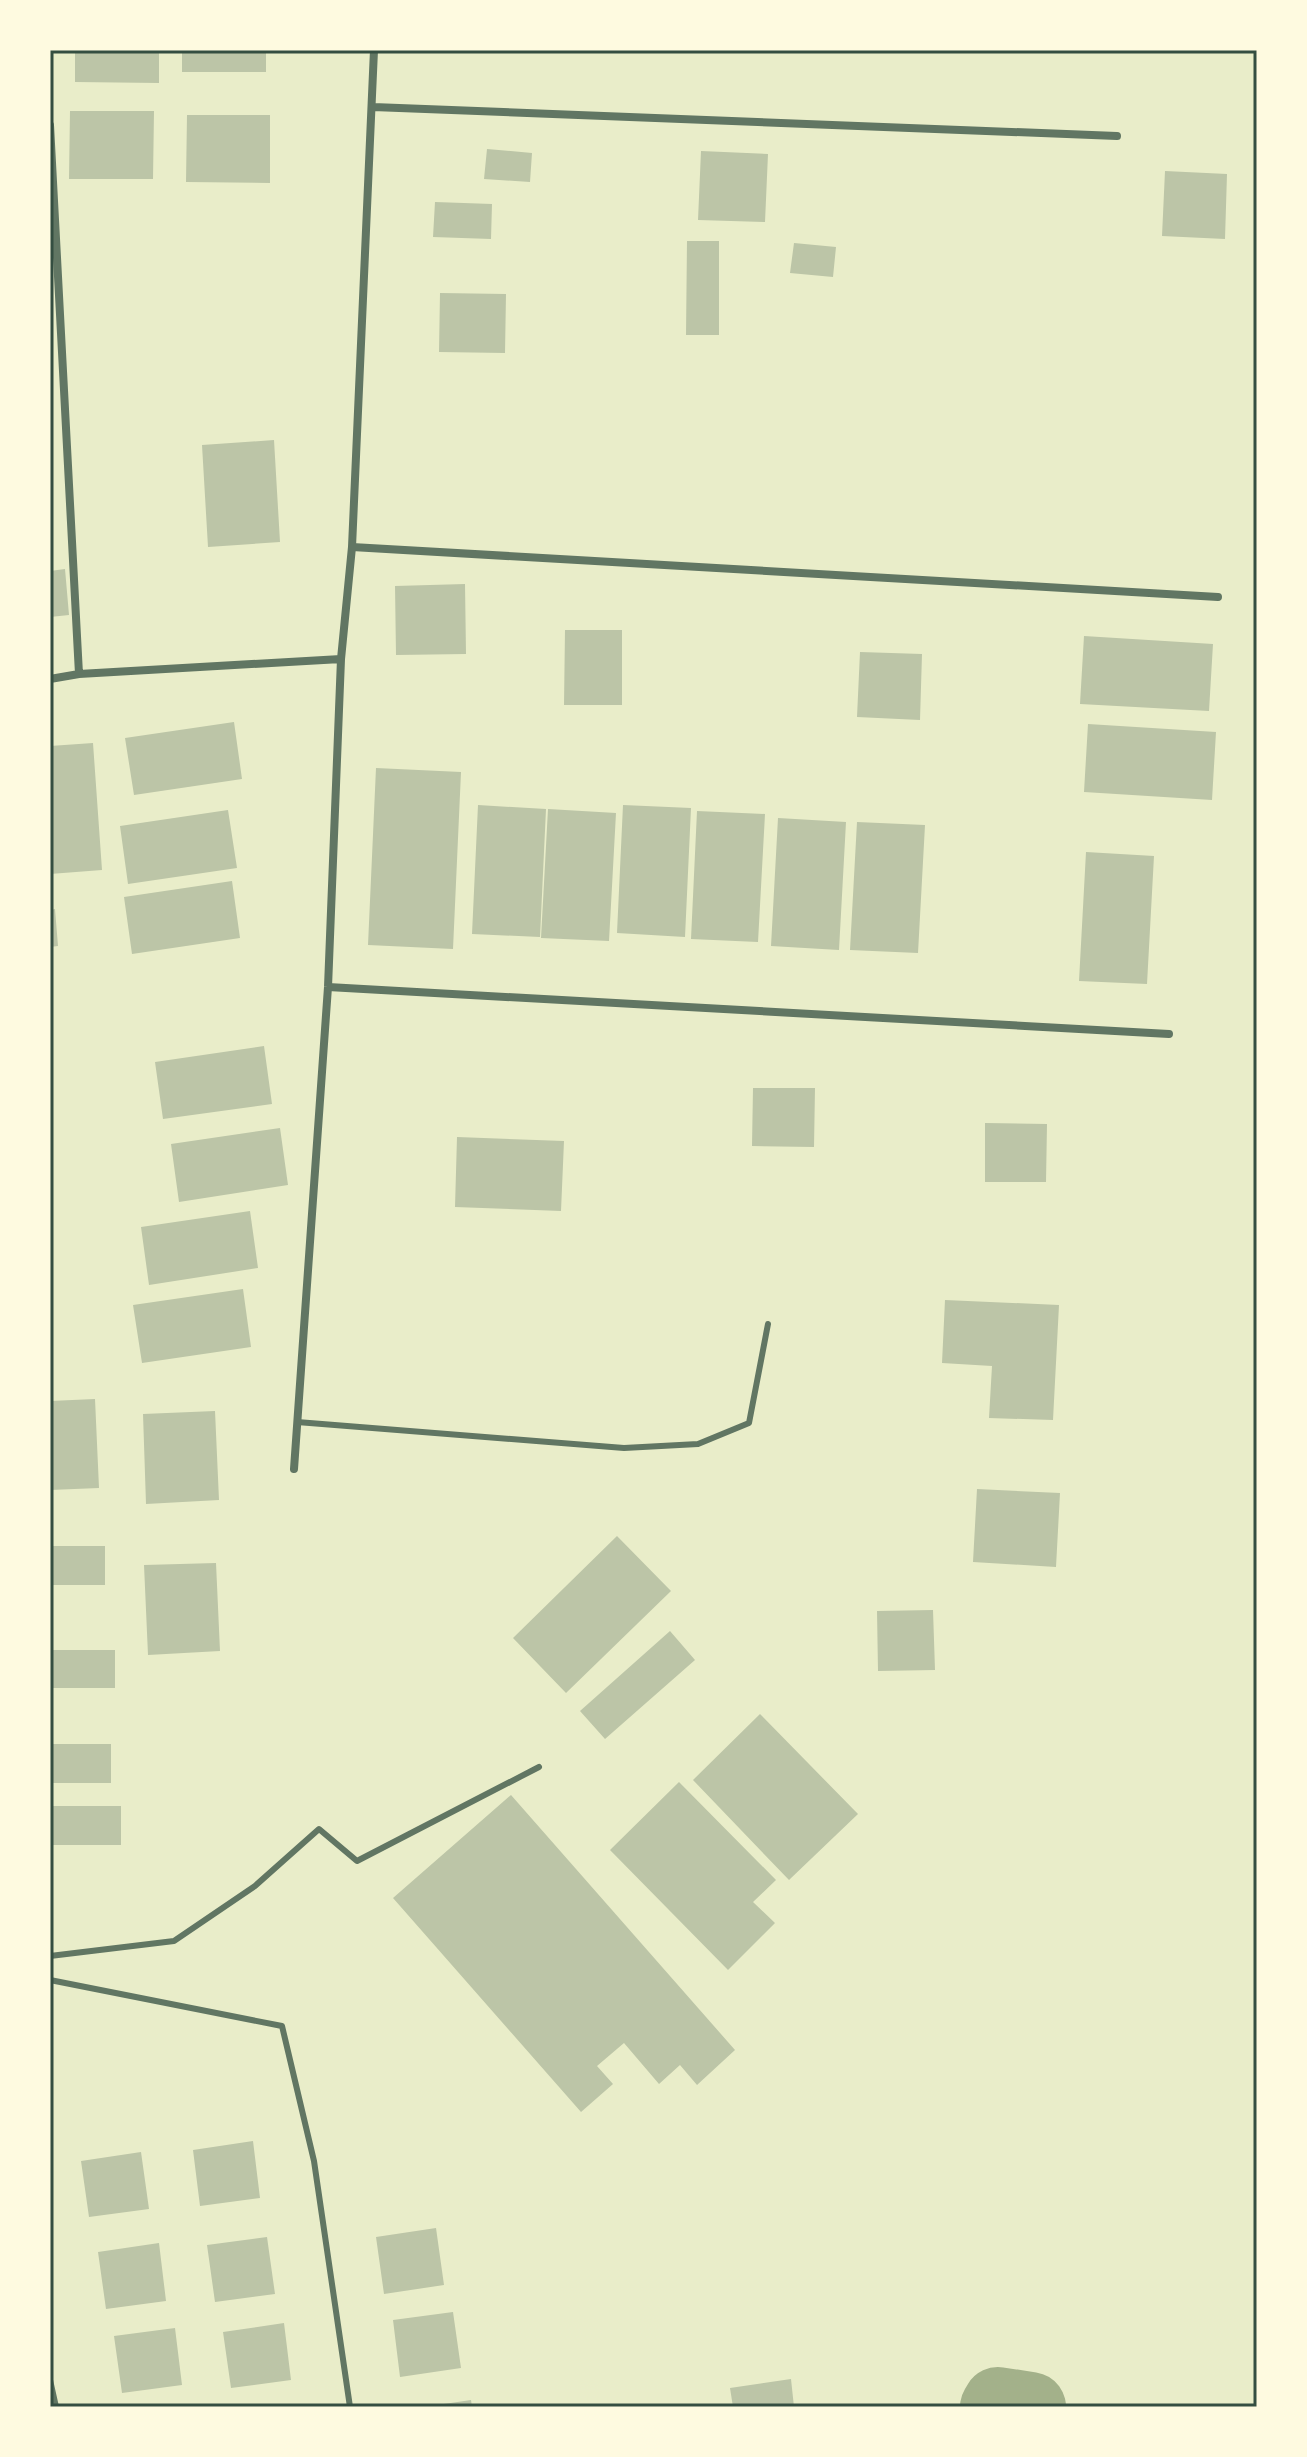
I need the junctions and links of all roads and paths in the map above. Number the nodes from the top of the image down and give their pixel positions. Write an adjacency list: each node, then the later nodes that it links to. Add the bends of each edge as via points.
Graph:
1 (374, 50): 2 (street)
2 (373, 107): 4 (street); 5 (street)
3 (50, 125): 8 (street)
4 (1117, 136)
5 (352, 547): 6 (street); 7 (street)
6 (1218, 597)
7 (341, 659): 8 (street); 10 (street)
8 (79, 674): 9 (street)
9 (50, 679)
10 (328, 987): 11 (street); 13 (street)
11 (1169, 1034)
12 (768, 1324): 13 (lane, via 749,1423 698,1444 624,1448)
13 (297, 1422): 14 (street)
14 (294, 1469)
15 (539, 1767): 16 (lane, via 357,1861 319,1829 255,1886 174,1941)
16 (50, 1956)
17 (50, 1980): 20 (lane, via 282,2026 314,2161)
18 (50, 2380): 19 (lane)
19 (56, 2407)
20 (350, 2407)

